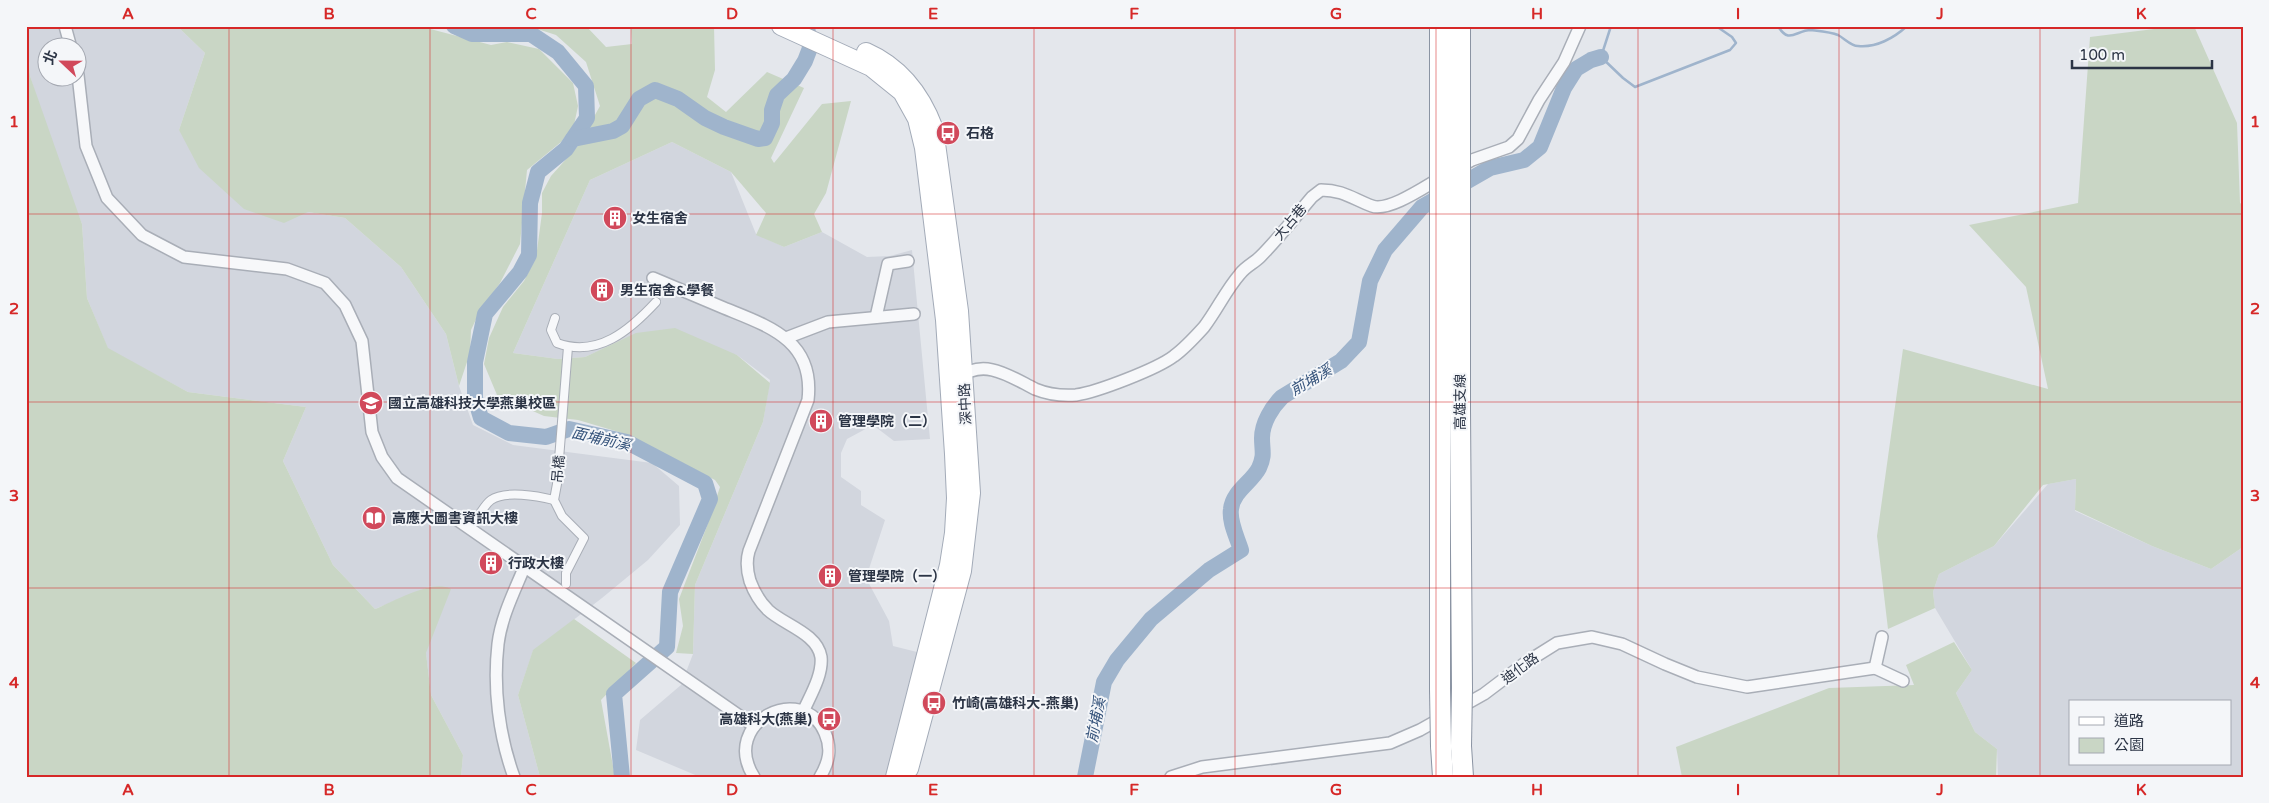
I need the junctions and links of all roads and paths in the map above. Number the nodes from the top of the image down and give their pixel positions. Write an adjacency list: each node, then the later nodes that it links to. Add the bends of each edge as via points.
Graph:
1 (781, 26): 6 (main road)
2 (810, 26): 6 (main road)
3 (1440, 26): 33 (highway, 高雄支線, bridge)
4 (1460, 26): 34 (highway, 高雄支線, bridge)
5 (1580, 26): 16 (street, 大占巷, via 1564,62 1518,139 1509,147 1472,160 1385,208 1373,207 1346,194 1321,190 1258,259 1242,271 1204,326 1173,357 1100,388 1076,394 1052,394 996,370)
6 (870, 60): 16 (main road, 深中路, via 899,71 926,108 934,129); 17 (main road, 深中路, via 902,92 918,119 924,148)
7 (79, 88): 20 (street, via 86,146 106,198 142,235 184,257 287,269 325,283 345,305 362,341 372,432 382,457 397,478)
8 (908, 261): 12 (street, via 888,264)
9 (653, 278): 14 (street, via 774,329)
10 (656, 302): 15 (street, via 624,333 596,346)
11 (914, 314): 12 (street)
12 (876, 317): 14 (street, via 828,322)
13 (555, 318): 15 (street, via 552,330 557,343)
14 (786, 338): 25 (street, via 806,370 810,385 808,400 749,551 747,571 755,594 769,610 818,646 820,672)
15 (568, 347): 18 (street, 吊橋, via 558,484)
16 (969, 371): 17 (street); 31 (main road, 深中路, via 971,493 968,532 962,570)
17 (949, 385): 30 (main road, 深中路, via 956,489 954,533 949,565)
18 (554, 500): 19 (street, via 506,495 491,500); 21 (street, 吊橋, via 562,516 584,538 566,572)
19 (474, 523)
20 (524, 568): 26 (street); 28 (street, via 498,643 501,726 505,752)
21 (566, 584)
22 (1882, 637): 23 (street)
23 (1875, 668): 24 (street); 32 (street, 迪化路, via 1747,688 1697,677 1622,644 1592,637 1557,643 1484,694 1390,743 1202,767)
24 (1903, 681)
25 (803, 712): 26 (street, via 776,710); 27 (street, via 823,728 828,741)
26 (754, 726): 29 (street, via 746,750)
27 (825, 775)
28 (514, 777)
29 (754, 777)
30 (895, 777)
31 (907, 777)
32 (1171, 777)
33 (1442, 777)
34 (1463, 777)

